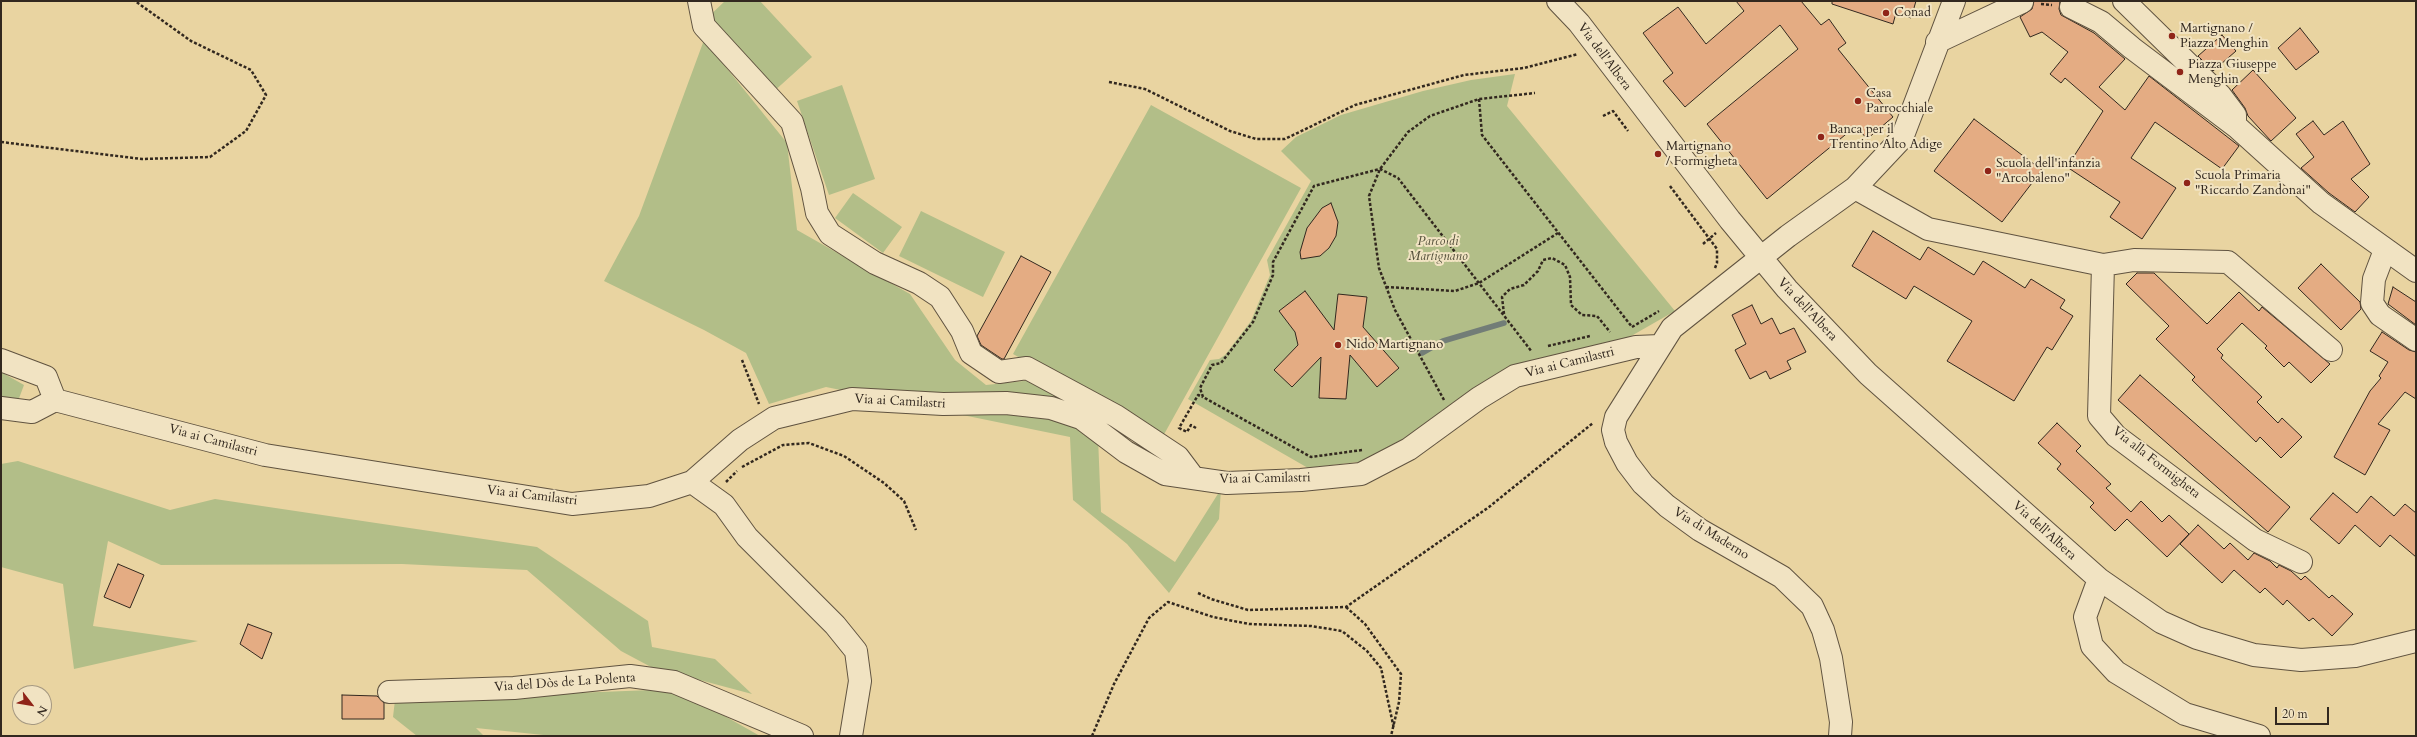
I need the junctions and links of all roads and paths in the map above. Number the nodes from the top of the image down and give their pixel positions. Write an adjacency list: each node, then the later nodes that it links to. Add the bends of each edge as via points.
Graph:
1 (135, 1): 16 (path, via 191,41 251,70 266,96 246,131 210,157 142,159)
2 (699, 1): 58 (street, via 704,26 792,122 817,213 830,234 875,264 919,283 940,297 962,331 972,353 999,372 1027,368 1110,412 1178,457)
3 (1954, 1): 8 (street)
4 (2124, 1): 14 (street, via 2220,95 2235,115)
5 (2022, 2): 6 (path); 8 (street)
6 (2072, 4): 14 (street, via 2101,22)
7 (1570, 6): 9 (street, Via dell'Albera)
8 (1937, 42): 19 (street, via 1902,138)
9 (1598, 47): 10 (path, via 1524,68 1464,75 1355,105 1285,139 1256,139 1230,131 1145,89); 25 (street, Via dell'Albera)
10 (1109, 82)
11 (1535, 93): 12 (path)
12 (1479, 99): 17 (path, via 1430,116 1408,132); 20 (path, via 1482,135)
13 (1603, 116): 15 (path, via 1613,111)
14 (2235, 125): 24 (street, via 2321,203)
15 (1628, 131)
16 (1, 142)
17 (1380, 168): 29 (path, via 1398,178); 30 (path, via 1369,196 1379,268); 48 (path, via 1314,186 1273,262 1273,275 1253,322 1221,362 1212,365 1200,388)
18 (1670, 186): 22 (path)
19 (1855, 188): 25 (street); 26 (street, via 1928,229)
20 (1558, 233): 29 (path); 33 (path)
21 (1716, 233): 22 (path)
22 (1710, 238): 23 (path); 28 (path, via 1717,249 1717,263)
23 (1703, 244)
24 (2385, 250): 27 (street); 39 (street, via 2374,279 2372,304 2380,315)
25 (1760, 257): 40 (street, Via di Maderno, via 1672,328); 63 (street, Via dell'Albera, via 1868,374)
26 (2103, 265): 43 (street, via 2134,260 2228,262); 62 (street, Via alla Formigheta, via 2099,416 2116,436 2255,540)
27 (2416, 271)
28 (1710, 274)
29 (1479, 283): 30 (path, via 1455,291); 32 (path)
30 (1386, 287): 51 (path, via 1398,316)
31 (1662, 309): 33 (path)
32 (1504, 316): 36 (path, via 1502,297 1510,289 1524,284 1538,271 1543,260 1552,258 1565,265 1570,277 1571,305 1582,315 1597,316); 44 (path)
33 (1632, 327): 34 (path)
34 (1625, 328)
35 (1617, 330): 36 (path)
36 (1610, 332): 37 (path)
37 (1602, 333)
38 (1595, 335): 41 (path)
39 (2416, 340)
40 (1660, 346): 58 (street, Via ai Camilastri, via 1636,347 1515,376 1479,398 1409,449 1360,474 1301,480 1227,483); 73 (street, Via di Maderno, via 1616,417 1613,430 1616,442 1627,463 1643,484 1667,506 1700,530 1782,577 1812,606 1823,630 1831,658 1841,722)
41 (1545, 347)
42 (1539, 350): 44 (path)
43 (2331, 350)
44 (1533, 352): 45 (path)
45 (1526, 356)
46 (1, 360): 50 (street, via 46,377)
47 (742, 360): 55 (path)
48 (1203, 397): 56 (path, via 1198,394 1179,428 1186,432 1190,425); 57 (path, via 1311,457)
49 (1450, 397): 51 (path)
50 (55, 400): 53 (street, via 32,412); 59 (street, Via ai Camilastri, via 265,455 572,504 649,496)
51 (1444, 400): 52 (path)
52 (1438, 405)
53 (1, 408)
54 (1597, 420): 65 (path, via 1489,507)
55 (769, 422): 58 (street, Via ai Camilastri, via 774,418 852,399 943,404 1006,403 1051,408 1081,418 1126,452 1165,474); 59 (street, Via ai Camilastri, via 740,440)
56 (1196, 428)
57 (1364, 450)
58 (1193, 477)
59 (692, 482): 60 (street)
60 (711, 496): 61 (path, via 743,466 783,445 809,443 844,456 884,483 904,501); 70 (street, via 724,505 747,537 835,625 856,651 860,681)
61 (916, 530)
62 (2301, 562)
63 (2099, 579): 66 (street, Via dell'Albera, via 2160,622 2197,638 2254,655 2301,660 2355,656); 74 (street, via 2085,617 2092,646 2116,672 2185,714)
64 (1198, 593): 65 (path, via 1248,610)
65 (1346, 607): 68 (path, via 1365,624 1401,674)
66 (2416, 640)
67 (389, 692): 69 (street, Via del Dòs de La Polenta, via 514,688 630,676 674,682)
68 (1394, 729): 71 (path, via 1381,668 1367,651 1342,631 1312,626 1249,624 1213,617 1168,602 1149,618 1114,684); 72 (path)
69 (802, 736)
70 (852, 736)
71 (1092, 736)
72 (1391, 736)
73 (1840, 736)
74 (2259, 736)

